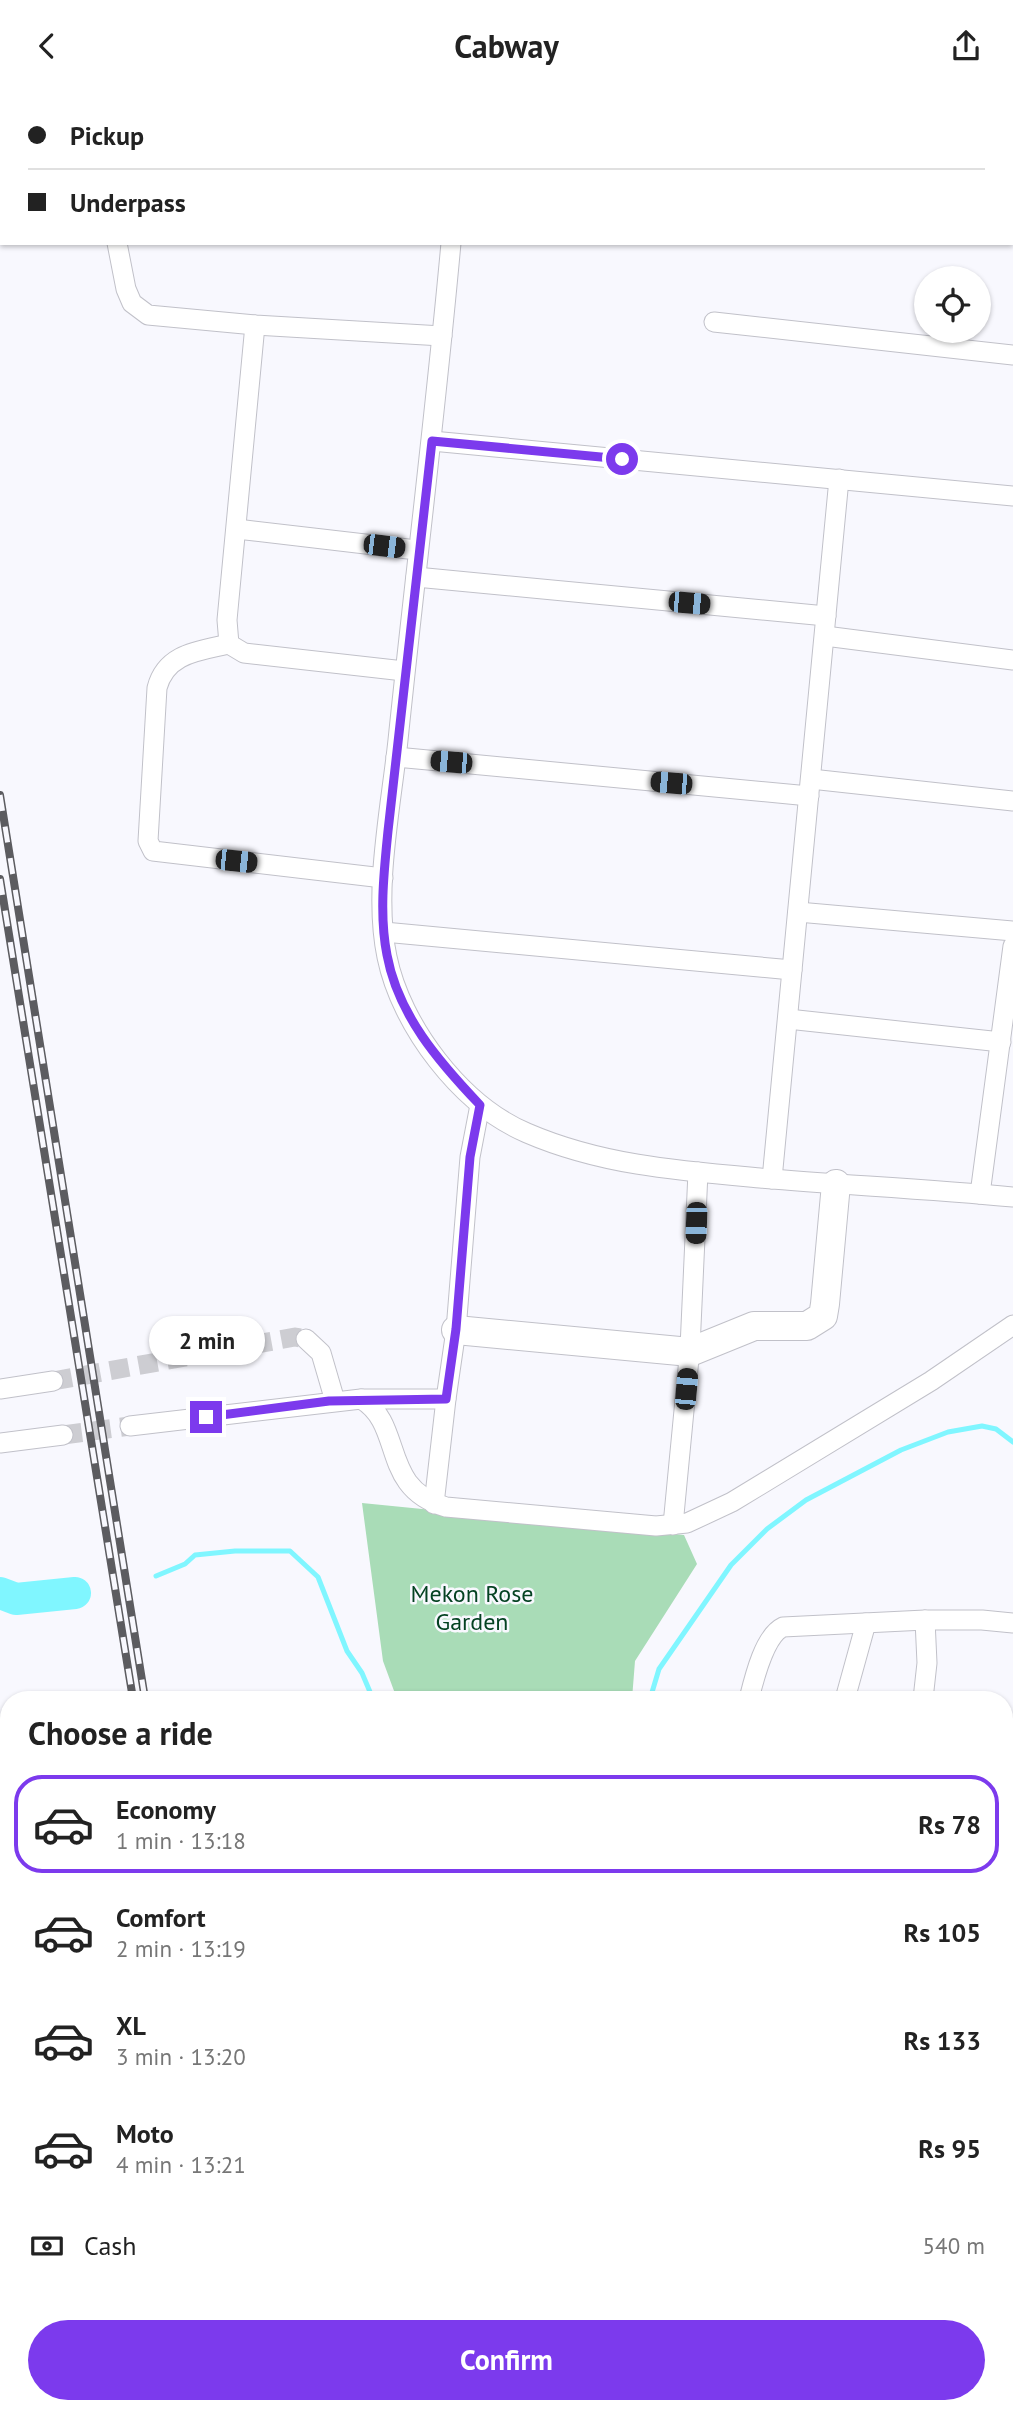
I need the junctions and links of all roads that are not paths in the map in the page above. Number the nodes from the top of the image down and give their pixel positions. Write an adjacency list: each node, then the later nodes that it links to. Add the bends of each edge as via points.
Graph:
1 (117, 245): 4 (street, via 132,303 148,315)
2 (451, 245): 5 (street)
3 (714, 322): 6 (street)
4 (255, 325): 5 (street); 10 (street)
5 (442, 336): 7 (street)
6 (1013, 355)
7 (432, 441): 8 (street); 12 (street)
8 (839, 479): 9 (street); 13 (street)
9 (1013, 496)
10 (237, 529): 11 (street); 15 (street, via 227,620)
11 (408, 549)
12 (416, 577): 13 (street); 17 (street)
13 (826, 616): 14 (street)
14 (825, 636): 16 (street); 19 (street)
15 (229, 644): 17 (street, via 244,653); 21 (street, via 176,658 160,676 149,848)
16 (1013, 660)
17 (404, 671): 18 (street)
18 (396, 757): 19 (street); 21 (street)
19 (810, 788): 20 (street); 22 (street)
20 (1013, 801)
21 (383, 878): 24 (street)
22 (798, 912): 23 (street); 26 (street)
23 (1013, 931)
24 (384, 932): 26 (street); 29 (street, via 393,981 405,1009 436,1056)
25 (1013, 946): 28 (street)
26 (792, 970): 27 (street)
27 (788, 1019): 28 (street); 31 (street)
28 (1001, 1041): 33 (street)
29 (480, 1105): 30 (street, via 526,1132 602,1158); 36 (street, via 470,1157)
30 (698, 1172): 31 (street); 38 (street)
31 (772, 1179): 32 (street)
32 (836, 1184): 33 (street); 38 (street, via 822,1316 807,1326 754,1325)
33 (980, 1194): 34 (street)
34 (1013, 1197)
35 (1013, 1325): 48 (street, via 931,1381 732,1502 704,1517)
36 (456, 1329): 38 (street); 42 (street)
37 (306, 1339): 43 (street, via 320,1353)
38 (690, 1352): 48 (street)
39 (53, 1381): 40 (street)
40 (0, 1389)
41 (362, 1399): 42 (street); 43 (street); 47 (street, via 374,1407 411,1487)
42 (446, 1399): 47 (street)
43 (335, 1401): 44 (street)
44 (130, 1426)
45 (63, 1435): 46 (street)
46 (0, 1443)
47 (435, 1504): 48 (street)
48 (673, 1525)
49 (925, 1619): 50 (street); 51 (street); 54 (street)
50 (866, 1623): 52 (street, via 776,1630); 53 (street)
51 (1013, 1623)
52 (751, 1691)
53 (847, 1691)
54 (924, 1691)

